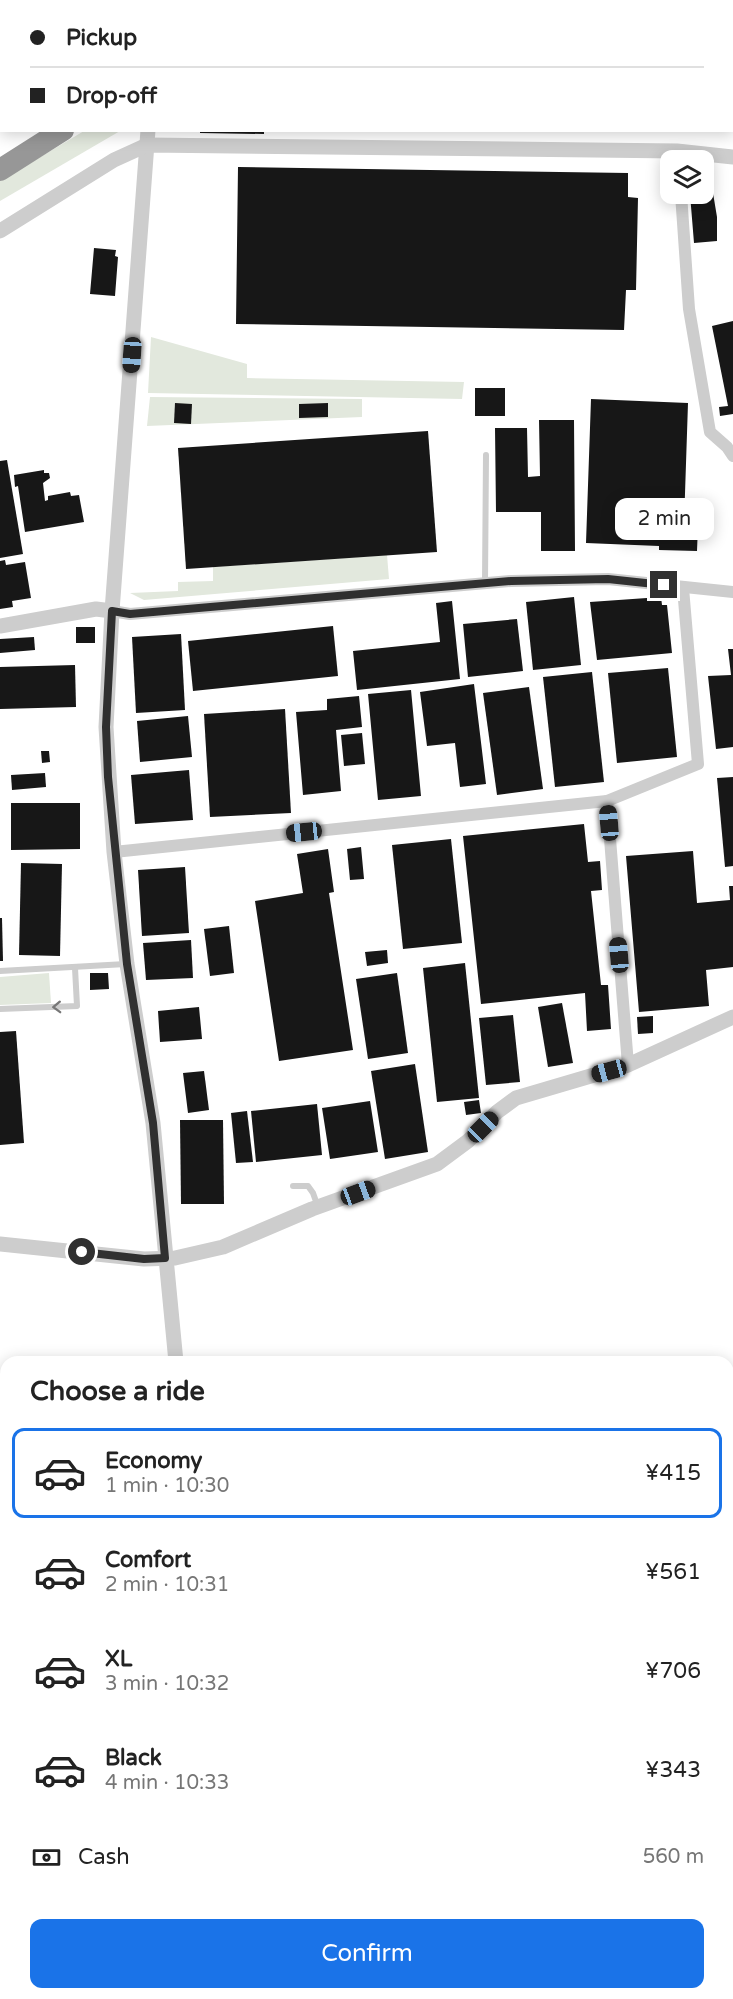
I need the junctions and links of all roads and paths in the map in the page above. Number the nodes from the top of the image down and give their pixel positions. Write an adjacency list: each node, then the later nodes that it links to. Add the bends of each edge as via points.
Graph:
1 (45, 132): 7 (highway)
2 (60, 132): 8 (highway)
3 (148, 138): 4 (street); 10 (street); 16 (street)
4 (660, 155)
5 (714, 157): 6 (street)
6 (733, 157)
7 (0, 161)
8 (0, 170)
9 (682, 204): 12 (street, via 689,309 710,432)
10 (0, 231)
11 (486, 455): 13 (lane)
12 (733, 456)
13 (485, 583): 14 (street, via 608,579); 16 (street, via 130,614)
14 (683, 588): 15 (street); 18 (street, via 698,764)
15 (733, 592)
16 (112, 611): 17 (street, via 96,609); 19 (street, via 106,727)
17 (0, 626)
18 (607, 801): 19 (street); 25 (street)
19 (114, 852): 20 (street)
20 (127, 964): 21 (lane); 29 (street, via 153,1123)
21 (75, 968): 22 (lane); 23 (lane, one-way to 23, via 76,1006)
22 (0, 971)
23 (0, 1009)
24 (733, 1017): 25 (street)
25 (628, 1065): 27 (street, via 516,1098 437,1164)
26 (293, 1186): 27 (lane, via 308,1186)
27 (318, 1207): 29 (street, via 223,1246)
28 (0, 1244): 29 (street)
29 (165, 1258): 30 (street)
30 (175, 1356)

